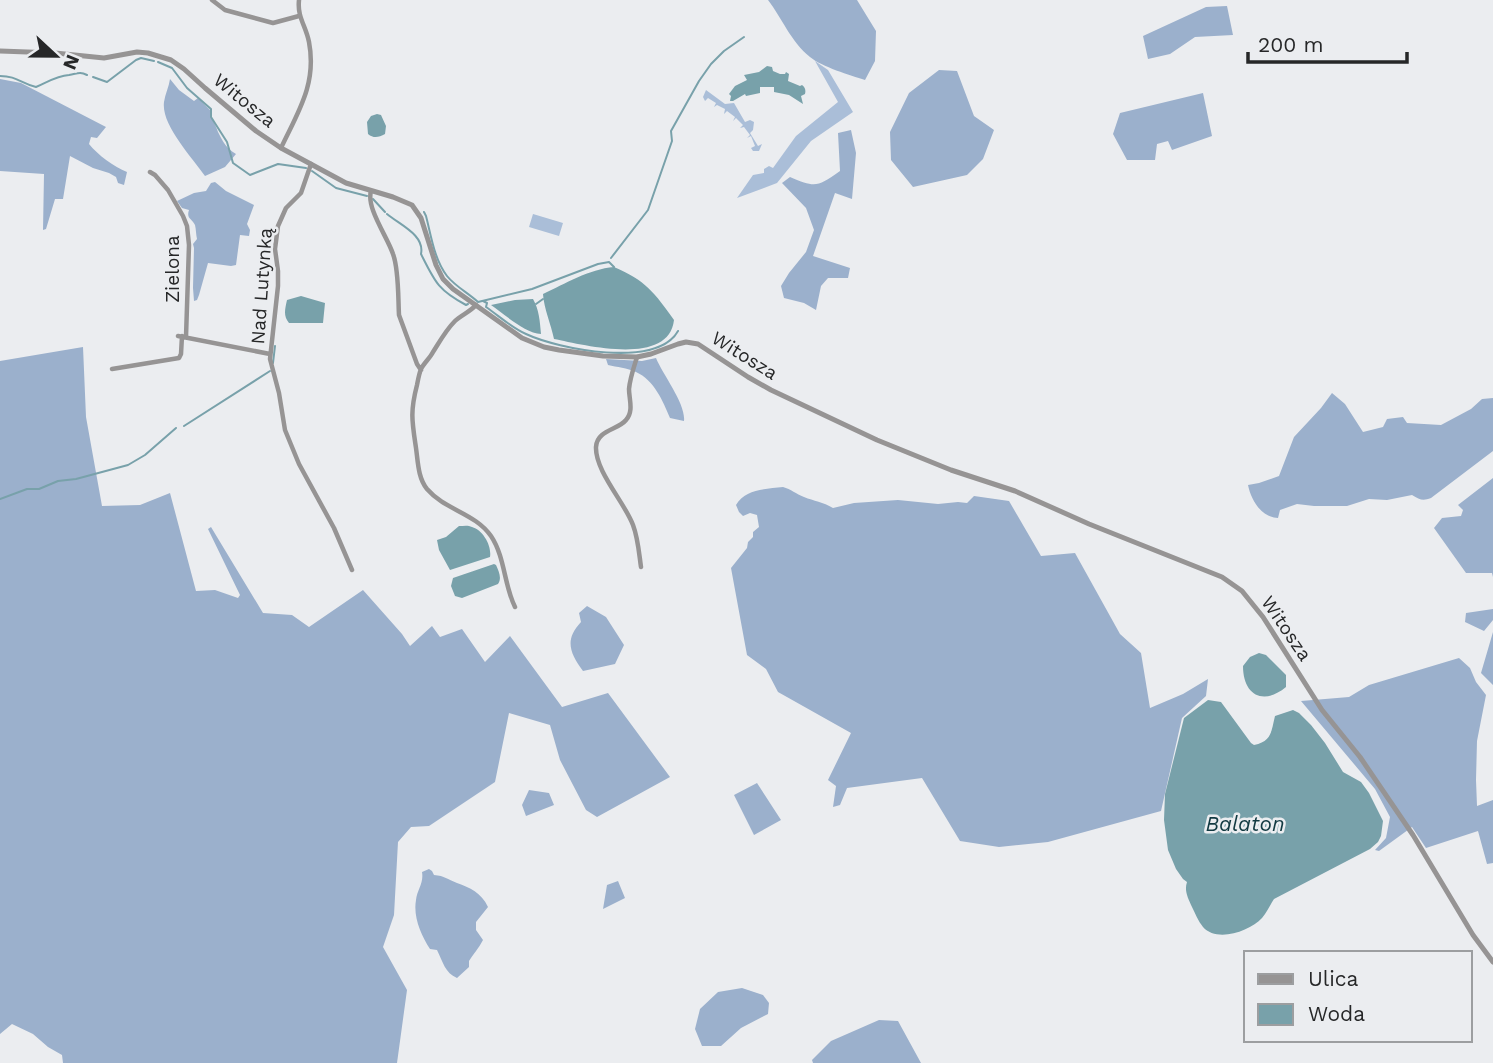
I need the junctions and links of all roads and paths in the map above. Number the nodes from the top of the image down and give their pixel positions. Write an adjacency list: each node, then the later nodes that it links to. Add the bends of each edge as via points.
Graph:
1 (212, 0): 3 (street, via 225,10 273,23)
2 (299, 0): 3 (street)
3 (299, 16): 5 (street, via 310,44 310,76)
4 (0, 51): 5 (street, Witosza, via 104,58 137,52 164,57 184,68)
5 (281, 148): 6 (street, Witosza)
6 (311, 164): 8 (street, Witosza); 11 (street, Nad Lutynką, via 300,193 278,226 278,286)
7 (150, 172): 10 (street, Zielona, via 168,190 187,226)
8 (371, 191): 9 (street, Witosza, via 412,205 443,279); 14 (street, via 372,207 395,260 399,316)
9 (476, 305): 12 (street, Witosza, via 522,338 544,347); 14 (street, via 448,329)
10 (182, 337): 11 (street); 13 (street, Zielona, via 179,358)
11 (270, 354): 16 (street, Nad Lutynką, via 285,430)
12 (637, 357): 15 (street, via 629,388 629,416 596,444 604,474 632,523); 18 (street, Witosza, via 687,342 698,344 771,390 877,440 1015,491 1222,577 1242,591 1322,710 1360,757)
13 (112, 369)
14 (421, 370): 17 (street, via 411,412 424,484 493,538)
15 (641, 567)
16 (352, 570)
17 (514, 607)
18 (1493, 962)

